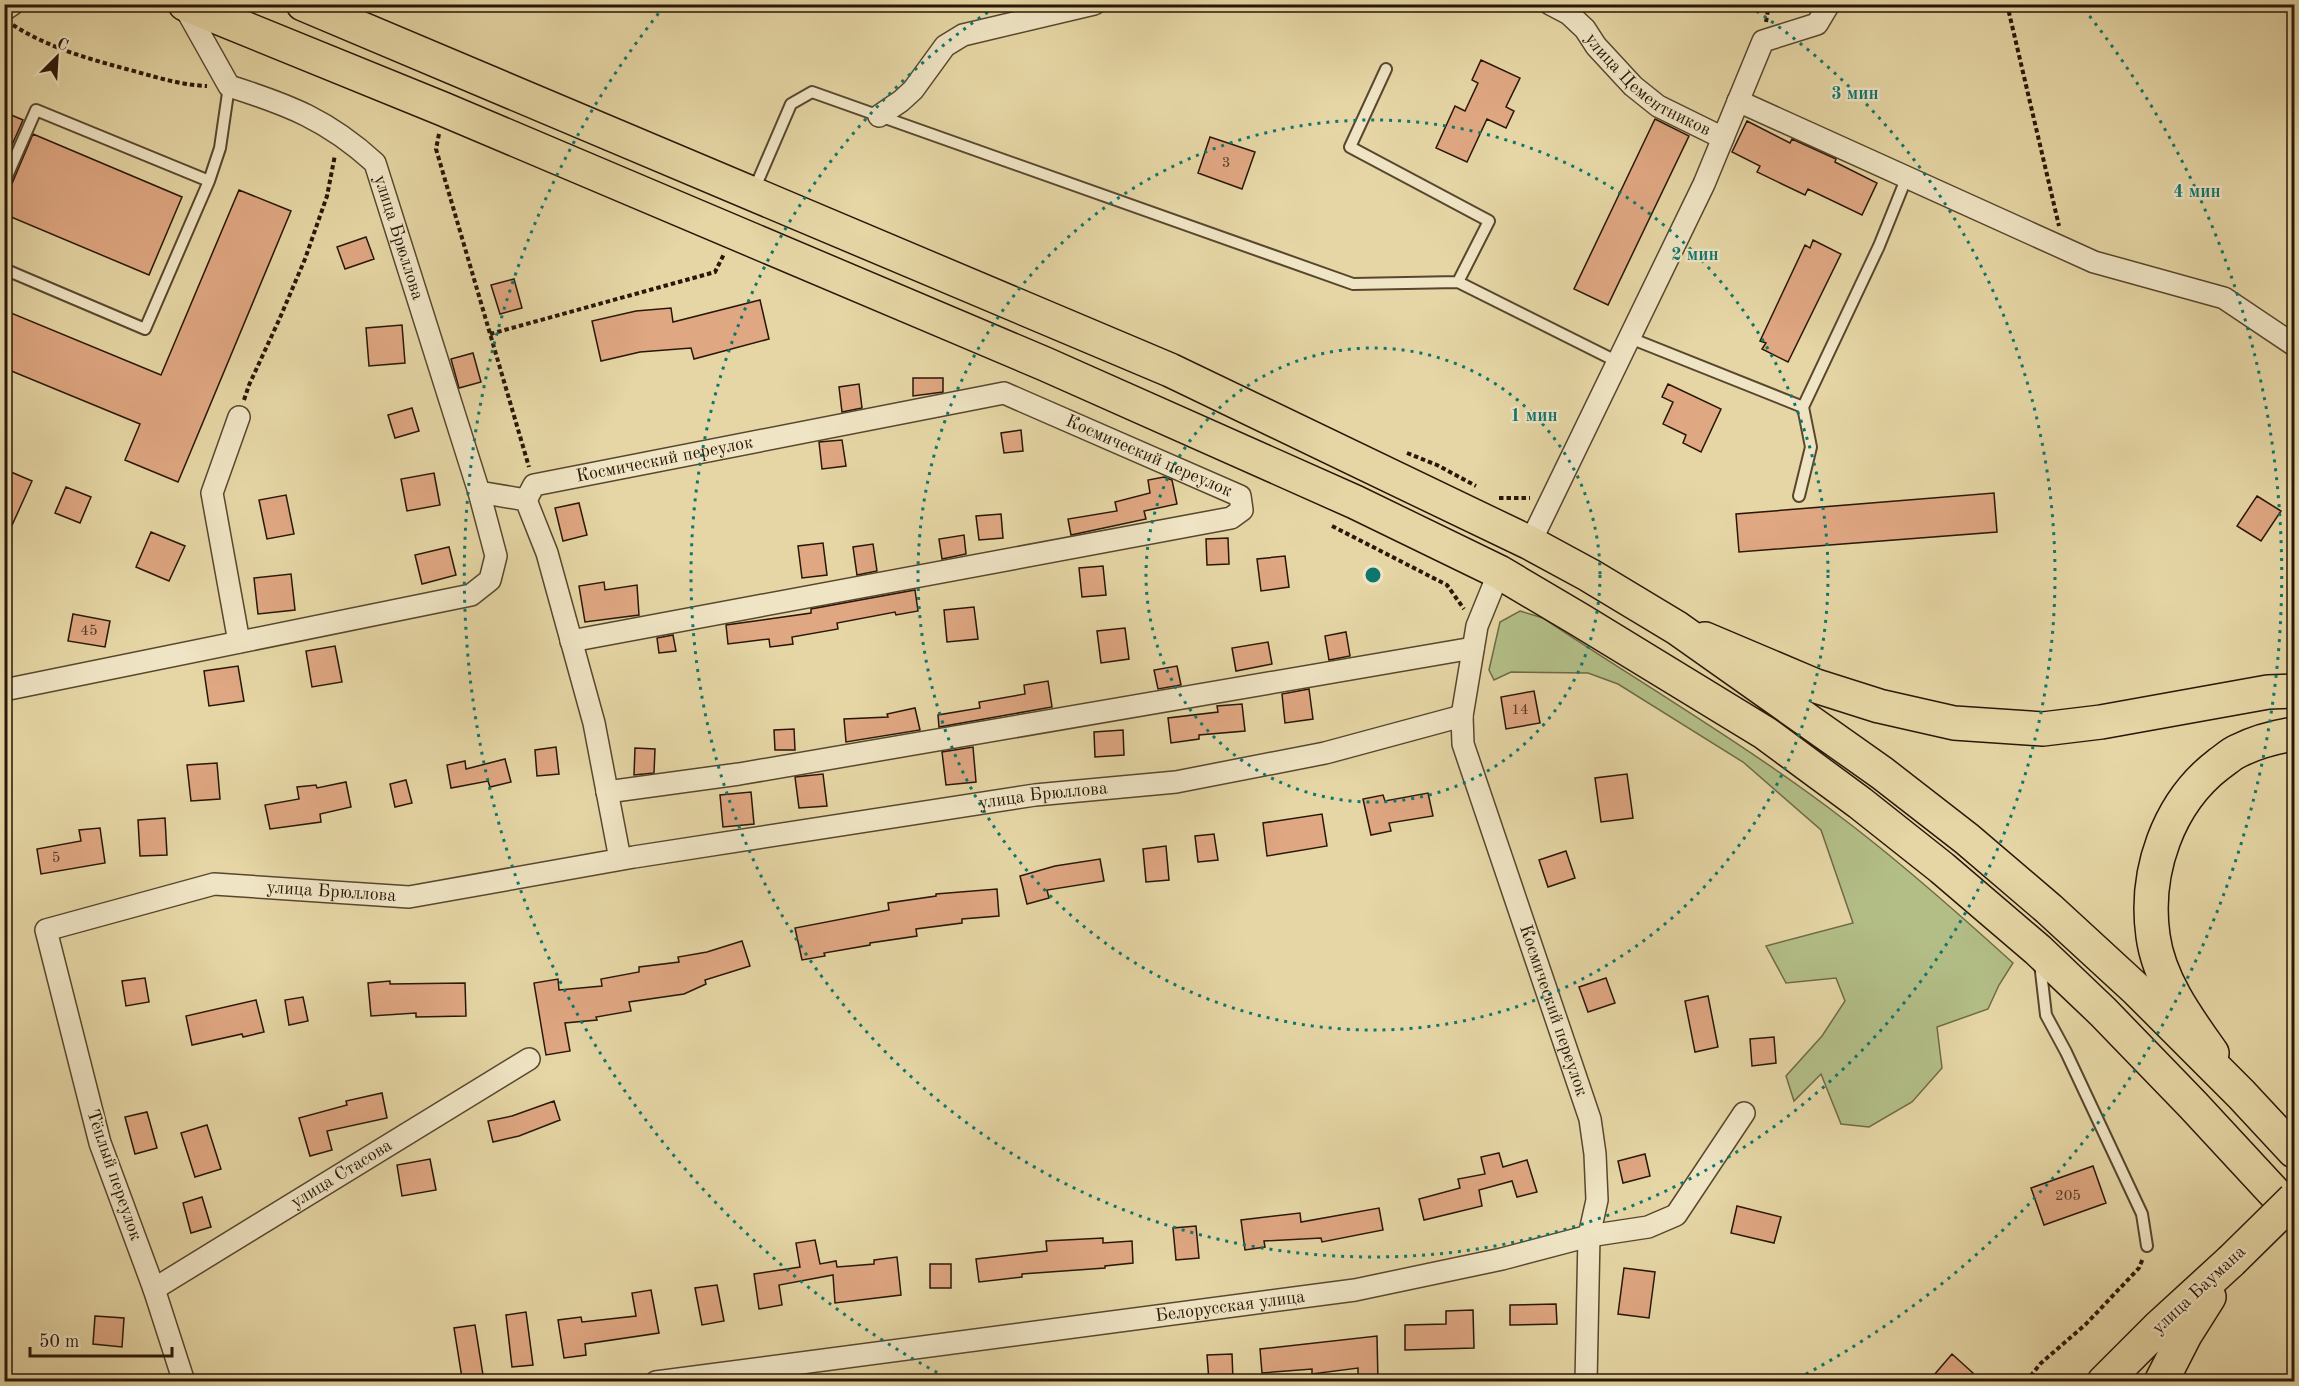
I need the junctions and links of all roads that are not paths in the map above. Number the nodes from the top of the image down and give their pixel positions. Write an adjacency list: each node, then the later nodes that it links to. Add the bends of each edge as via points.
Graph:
1 (13, 4): 7 (street)
2 (184, 4): 9 (street); 28 (main road, via 1110,392 1355,502)
3 (303, 4): 16 (main road)
4 (1094, 4): 11 (street, via 963,35 945,46 913,90)
5 (1550, 4): 12 (street, улица Цементников, via 1585,29 1633,86 1658,106)
6 (1829, 4): 10 (street, via 1818,24 1763,41)
7 (4, 10)
8 (1386, 69): 18 (lane, via 1350,147 1489,221)
9 (230, 86): 14 (lane, via 220,148); 24 (street, улица Брюллова, via 315,118 375,163)
10 (1738, 101): 12 (street); 13 (street)
11 (879, 116): 16 (lane, via 812,92 791,104); 18 (lane, via 1353,284)
12 (1723, 138): 19 (street)
13 (1906, 179): 20 (street, via 2094,262 2224,298); 22 (lane)
14 (209, 181): 15 (lane, via 36,110); 17 (lane, via 145,329)
15 (4, 183)
16 (753, 194): 27 (main road, via 1170,369)
17 (4, 269)
18 (1458, 282): 21 (lane)
19 (1630, 338): 21 (street); 22 (lane)
20 (2295, 345)
21 (1618, 362): 27 (street)
22 (1803, 408): 26 (lane, via 1811,447)
23 (239, 417): 31 (street, via 212,493)
24 (479, 492): 25 (street); 31 (street, улица Брюллова, via 496,556 490,580 471,595)
25 (530, 492): 30 (street); 30 (street, Космический переулок, via 1004,393 1240,496 1242,510 1231,518)
26 (1799, 496)
27 (1530, 543): 29 (main road)
28 (1499, 572): 32 (street, Космический переулок, via 1477,626); 40 (main road, via 1766,734 1942,868)
29 (1677, 627): 34 (main road, via 1816,686 1879,706 1954,723 2043,729 2101,723 2268,692); 42 (main road, via 1882,773 1967,839 2136,989)
30 (571, 641): 37 (street, via 594,723)
31 (239, 642): 33 (street, улица Брюллова)
32 (1473, 648): 35 (street, Космический переулок); 37 (street, via 762,770)
33 (4, 690)
34 (2295, 691)
35 (1462, 716): 38 (street, улица Брюллова, via 1325,753 1176,782 1035,795); 47 (street, Космический переулок, via 1463,744 1590,1119 1597,1200)
36 (2295, 734): 42 (main road, via 2236,752 2209,772 2174,816 2162,841 2155,872 2151,903 2153,936 2162,969 2175,998)
37 (607, 792): 38 (street)
38 (620, 859): 39 (street, улица Брюллова, via 409,897 214,884)
39 (46, 930): 50 (street, Тёплый переулок, via 99,1143)
40 (2038, 950): 46 (main road, via 2120,1029); 48 (lane, via 2046,1015 2142,1214)
41 (529, 1059): 50 (street, улица Стасова)
42 (2241, 1094): 44 (main road)
43 (1744, 1113): 47 (street, Белорусская улица, via 1676,1215 1648,1227)
44 (2295, 1151)
45 (2295, 1200): 49 (main road, улица Баумана, bridge)
46 (2295, 1214)
47 (1589, 1236): 52 (street, Белорусская улица, via 1355,1290); 53 (street, Космический переулок)
48 (2147, 1246)
49 (2231, 1261): 54 (main road, улица Баумана); 55 (main road)
50 (154, 1289): 51 (street, Тёплый переулок)
51 (184, 1382)
52 (656, 1382)
53 (1586, 1382)
54 (2104, 1382)
55 (2161, 1382)

